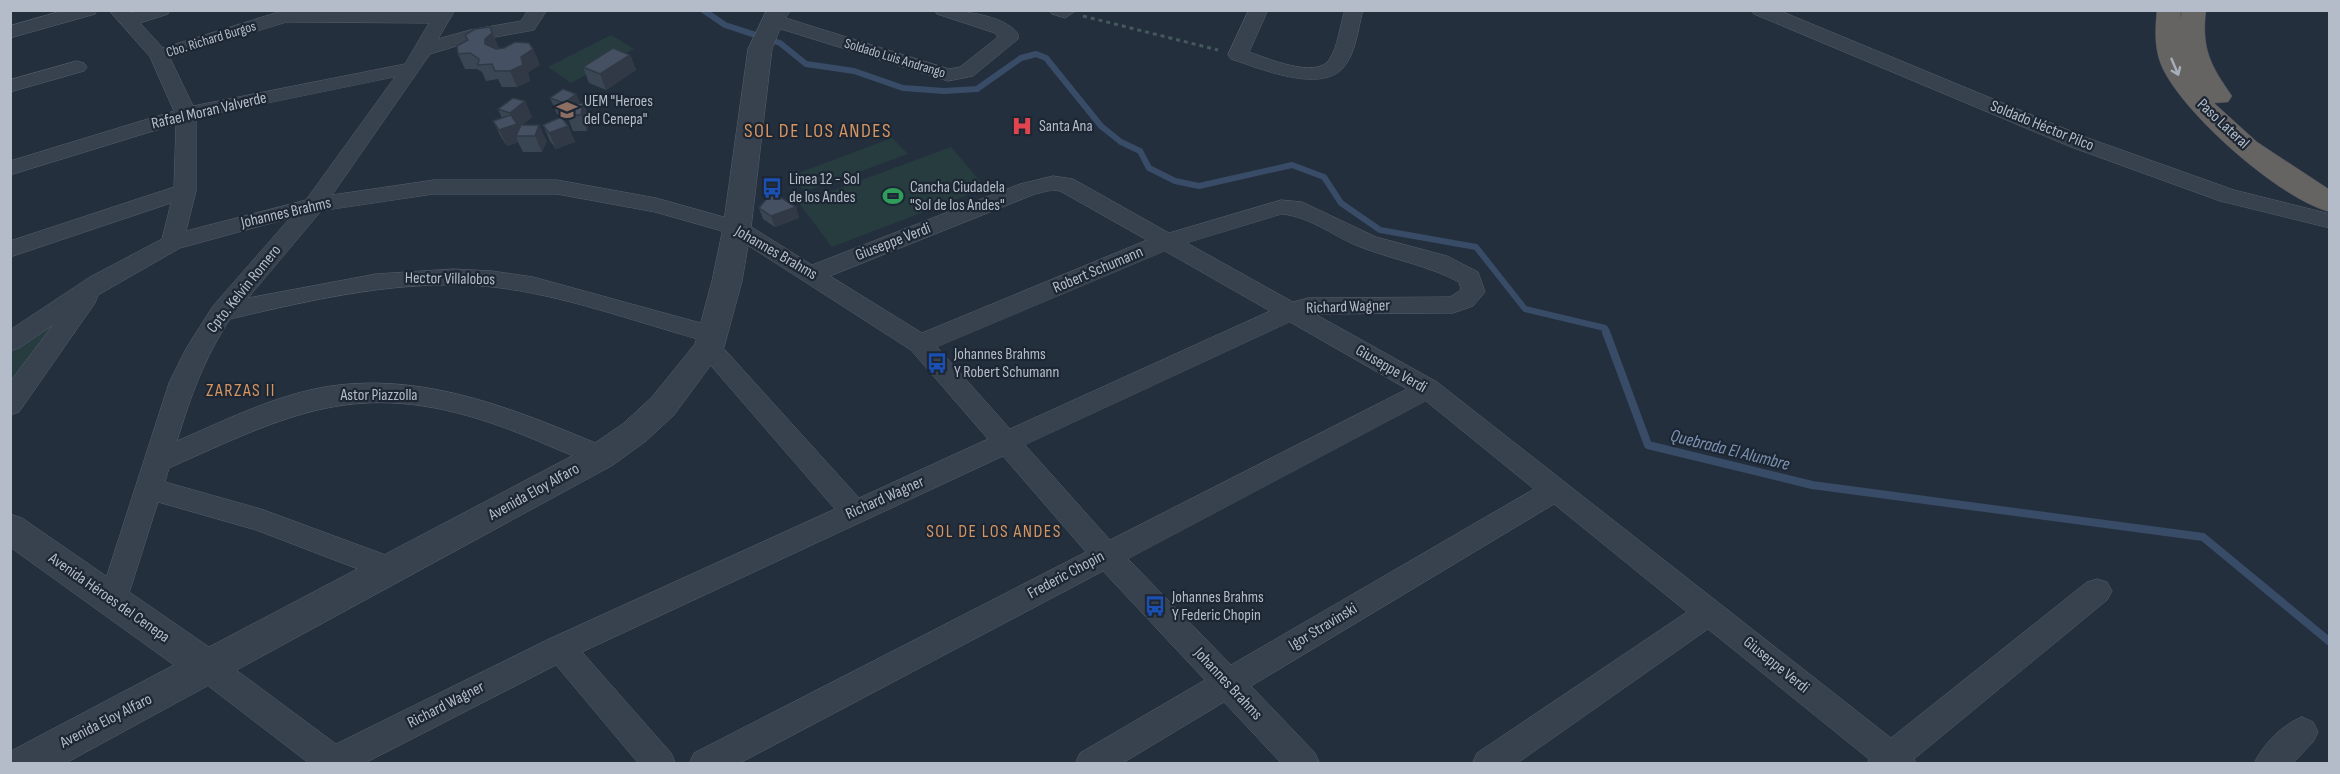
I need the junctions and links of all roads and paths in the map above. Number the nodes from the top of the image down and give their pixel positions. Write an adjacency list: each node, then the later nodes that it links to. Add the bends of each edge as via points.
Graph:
1 (88, 10): 15 (street)
2 (161, 10): 13 (street)
3 (538, 10): 18 (street, Rafael Moran Valverde, via 527,26 470,36)
4 (944, 10): 14 (street, Soldado Luis Andrango, via 1002,29 1008,39 966,72 948,75)
5 (1259, 10): 17 (street)
6 (1354, 10): 17 (street, via 1336,65 1325,73 1310,75)
7 (1761, 10): 27 (street, Soldado Héctor Pilco, via 2078,142 2228,196)
8 (2169, 10): 25 (highway, Paso Lateral, one-way to 25, via 2165,36 2171,58 2181,81 2198,102 2254,153)
9 (2194, 10): 23 (highway, via 2189,38 2201,71 2216,92 2268,144)
10 (1062, 11): 17 (path)
11 (288, 13): 12 (street, Cbo. Richard Burgos); 16 (street, Cbo. Richard Burgos)
12 (444, 14): 18 (street, Cpto. Kelvin Romero)
13 (124, 15): 16 (street)
14 (770, 27): 28 (street, Avenida Eloy Alfaro)
15 (10, 32)
16 (159, 55): 21 (street)
17 (1238, 55)
18 (417, 59): 21 (street, Rafael Moran Valverde); 26 (street, Cpto. Kelvin Romero)
19 (77, 67): 20 (street)
20 (10, 86)
21 (186, 114): 22 (street, Rafael Moran Valverde); 24 (street)
22 (10, 168)
23 (2330, 185)
24 (185, 191): 30 (street); 31 (street)
25 (2330, 203)
26 (314, 205): 28 (street, Johannes Brahms, via 434,187 557,187 656,205); 30 (street, Johannes Brahms); 35 (street, Cpto. Kelvin Romero)
27 (2330, 221)
28 (737, 228): 32 (street, Johannes Brahms); 37 (street, Avenida Eloy Alfaro)
29 (1167, 241): 32 (street, Giuseppe Verdi, via 1065,184 1053,183 1015,194); 34 (street, Robert Schumann, via 1281,207 1302,209 1368,242 1456,269 1470,278 1473,292); 36 (street, Giuseppe Verdi); 39 (street, Robert Schumann)
30 (172, 243): 33 (street, Johannes Brahms)
31 (10, 249)
32 (812, 274): 39 (street, Johannes Brahms)
33 (98, 282): 38 (street, Johannes Brahms); 41 (street)
34 (1453, 305): 36 (street, Richard Wagner, via 1308,306)
35 (222, 312): 37 (street, Hector Villalobos, via 336,286 386,279 479,277 543,288); 44 (street, Cpto. Kelvin Romero, via 182,383)
36 (1289, 312): 40 (street, Giuseppe Verdi); 42 (street, Richard Wagner)
37 (710, 340): 43 (street, Avenida Eloy Alfaro, via 663,406); 47 (street)
38 (10, 342)
39 (920, 344): 42 (street, Johannes Brahms)
40 (1428, 389): 46 (street, Giuseppe Verdi); 49 (street, Frederic Chopin)
41 (10, 405)
42 (1008, 443): 47 (street, Richard Wagner); 49 (street, Johannes Brahms)
43 (601, 456): 44 (street, Astor Piazzolla, via 475,407 433,396 385,392 329,396 296,406); 50 (street, Avenida Eloy Alfaro)
44 (159, 461): 45 (street, Cpto. Kelvin Romero)
45 (151, 489): 50 (street, via 261,520); 52 (street, Cpto. Kelvin Romero)
46 (1556, 490): 53 (street, Giuseppe Verdi); 56 (street, Igor Stravinski)
47 (855, 512): 54 (street, Richard Wagner)
48 (10, 528): 52 (street, Avenida Héroes del Cenepa)
49 (1105, 554): 56 (street, Johannes Brahms); 62 (street, Frederic Chopin)
50 (392, 570): 55 (street, Avenida Eloy Alfaro)
51 (2097, 591): 58 (street)
52 (113, 603): 55 (street, Avenida Héroes del Cenepa)
53 (1710, 612): 58 (street, Giuseppe Verdi); 65 (street)
54 (560, 648): 59 (street, Richard Wagner); 61 (street)
55 (209, 668): 59 (street); 60 (street, Avenida Eloy Alfaro)
56 (1228, 684): 63 (street, Igor Stravinski); 64 (street, Johannes Brahms)
57 (2302, 732): 66 (street)
58 (1892, 761)
59 (336, 762)
60 (25, 764)
61 (660, 764)
62 (705, 764)
63 (1091, 764)
64 (1304, 764)
65 (1488, 764)
66 (2270, 764)

